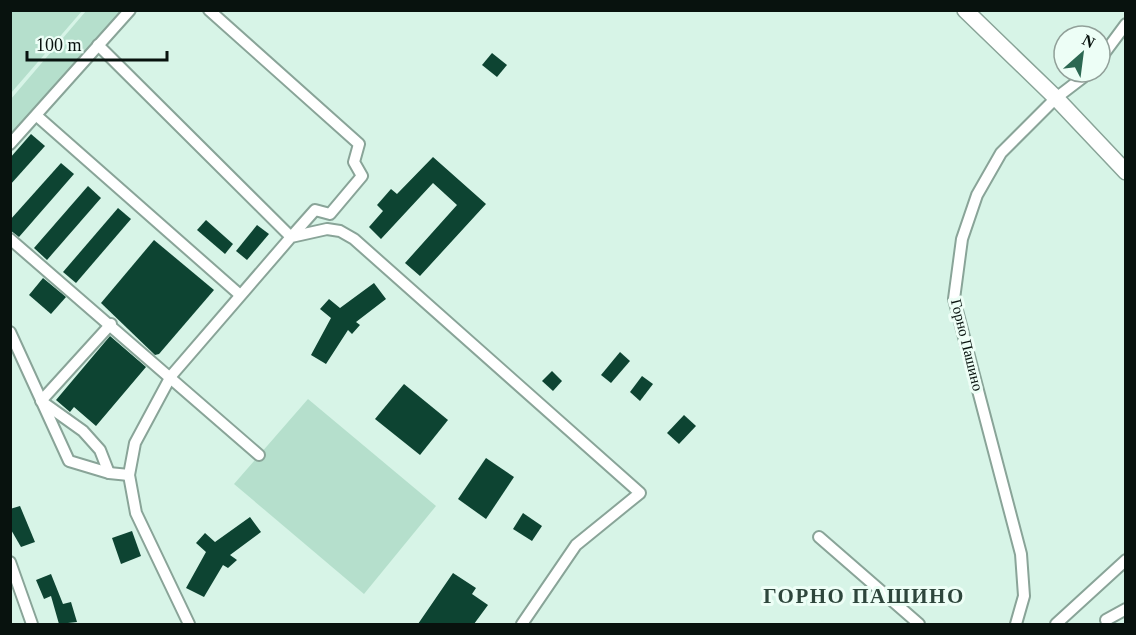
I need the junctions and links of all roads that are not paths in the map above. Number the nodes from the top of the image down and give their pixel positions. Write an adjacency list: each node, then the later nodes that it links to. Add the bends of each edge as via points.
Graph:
1 (130, 10): 6 (street)
2 (209, 10): 12 (street, via 359,144 354,162 362,176 330,214 315,210)
3 (965, 10): 8 (main road)
4 (1125, 24): 5 (street)
5 (1112, 42)
6 (98, 45): 9 (street); 12 (street)
7 (1074, 84): 8 (street, Горно Пашино)
8 (1056, 98): 11 (main road); 31 (street, Горно Пашино, via 1001,153 977,195 962,239 954,299 1021,554 1024,596)
9 (37, 116): 10 (street); 14 (street)
10 (10, 144)
11 (1125, 172)
12 (291, 237): 14 (street); 29 (street, via 327,230 340,231 354,239 640,493 576,545)
13 (10, 238): 15 (street)
14 (239, 294): 17 (street)
15 (111, 324): 17 (street); 18 (street)
16 (10, 332): 18 (street)
17 (171, 376): 19 (street); 21 (street, via 135,443)
18 (41, 401): 20 (street, via 84,431 100,450); 20 (street, via 69,461)
19 (259, 455)
20 (109, 473): 21 (street)
21 (129, 475): 28 (street, via 136,513)
22 (819, 537): 30 (street)
23 (1125, 560): 32 (street)
24 (10, 562): 27 (street)
25 (1125, 609): 26 (street)
26 (1106, 620)
27 (32, 624)
28 (189, 624)
29 (522, 624)
30 (919, 624)
31 (1016, 624)
32 (1056, 624)

